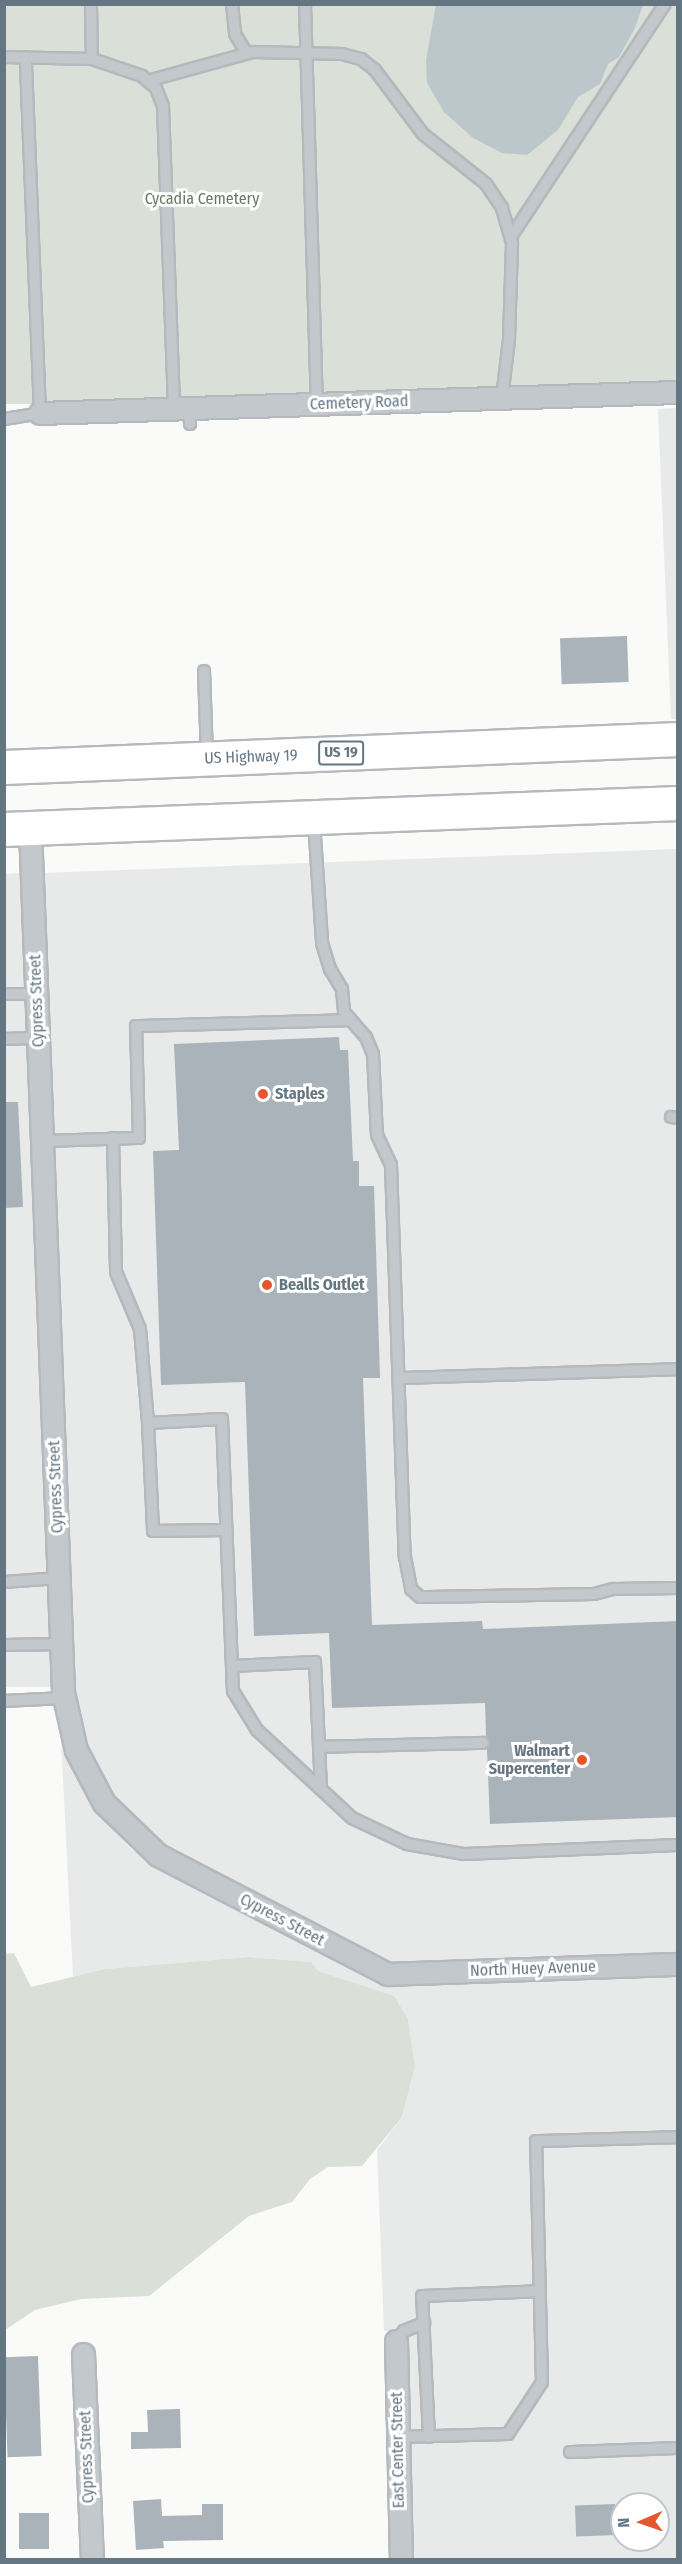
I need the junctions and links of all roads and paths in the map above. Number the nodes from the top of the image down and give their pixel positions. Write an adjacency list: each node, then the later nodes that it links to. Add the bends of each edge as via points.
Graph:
1 (91, 4): 9 (lane)
2 (232, 4): 5 (lane, via 236,34)
3 (305, 4): 6 (lane)
4 (665, 4): 11 (lane)
5 (246, 52): 6 (lane); 10 (lane)
6 (306, 54): 11 (lane, via 352,56 375,70 430,141 486,184 502,208); 14 (lane)
7 (4, 57): 8 (lane)
8 (26, 57): 9 (lane); 15 (lane)
9 (92, 59): 10 (lane)
10 (151, 80): 16 (lane, via 163,106)
11 (512, 235): 13 (lane, via 509,340)
12 (678, 392): 13 (street, Cemetery Road)
13 (502, 398): 14 (street, Cemetery Road)
14 (317, 405): 16 (street, Cemetery Road)
15 (40, 413): 16 (street, Cemetery Road); 17 (lane)
16 (184, 414)
17 (4, 419)
18 (204, 671): 20 (lane)
19 (678, 739): 20 (highway, US Highway 19 / US 19)
20 (208, 759): 21 (highway, US Highway 19 / US 19)
21 (4, 767)
22 (678, 803): 23 (highway)
23 (314, 818): 24 (highway); 27 (lane, via 319,926 326,958 342,989)
24 (17, 829): 26 (street, Cypress Street)
25 (4, 994): 26 (lane)
26 (37, 994): 28 (street, Cypress Street)
27 (349, 1020): 30 (lane, via 136,1026 139,1138); 33 (lane, via 366,1037 373,1054 377,1135 391,1165)
28 (39, 1038): 29 (lane); 31 (street, Cypress Street)
29 (4, 1039)
30 (112, 1138): 31 (lane); 34 (lane, via 116,1272 140,1329)
31 (43, 1141): 36 (street, Cypress Street)
32 (678, 1369): 33 (lane)
33 (399, 1378): 38 (lane, via 407,1578 420,1597 594,1594 613,1589)
34 (148, 1423): 35 (lane, via 153,1531); 35 (lane, via 222,1419)
35 (225, 1530): 41 (lane)
36 (59, 1578): 37 (lane); 39 (street, Cypress Street)
37 (8, 1582)
38 (678, 1588)
39 (62, 1644): 40 (lane); 42 (street, Cypress Street)
40 (8, 1645)
41 (232, 1666): 45 (lane, via 315,1662); 46 (lane, via 233,1691 256,1730)
42 (64, 1698): 43 (lane); 49 (street, Cypress Street, via 81,1761 104,1803 138,1840 158,1855)
43 (4, 1701)
44 (483, 1743): 45 (lane)
45 (320, 1746): 46 (lane)
46 (321, 1789): 47 (lane, via 352,1818 407,1844 464,1854)
47 (678, 1845)
48 (678, 1964): 49 (street, North Huey Avenue)
49 (388, 1974)
50 (678, 2137): 51 (lane, via 536,2141)
51 (539, 2291): 52 (lane, via 422,2296); 56 (lane, via 542,2382 508,2434)
52 (424, 2323): 53 (lane, via 404,2331); 56 (lane)
53 (396, 2341): 55 (street, East Center Street)
54 (83, 2354): 59 (street, Cypress Street)
55 (398, 2437): 56 (lane); 60 (street, East Center Street)
56 (429, 2437)
57 (678, 2448): 58 (lane)
58 (570, 2452)
59 (92, 2559)
60 (401, 2559)

